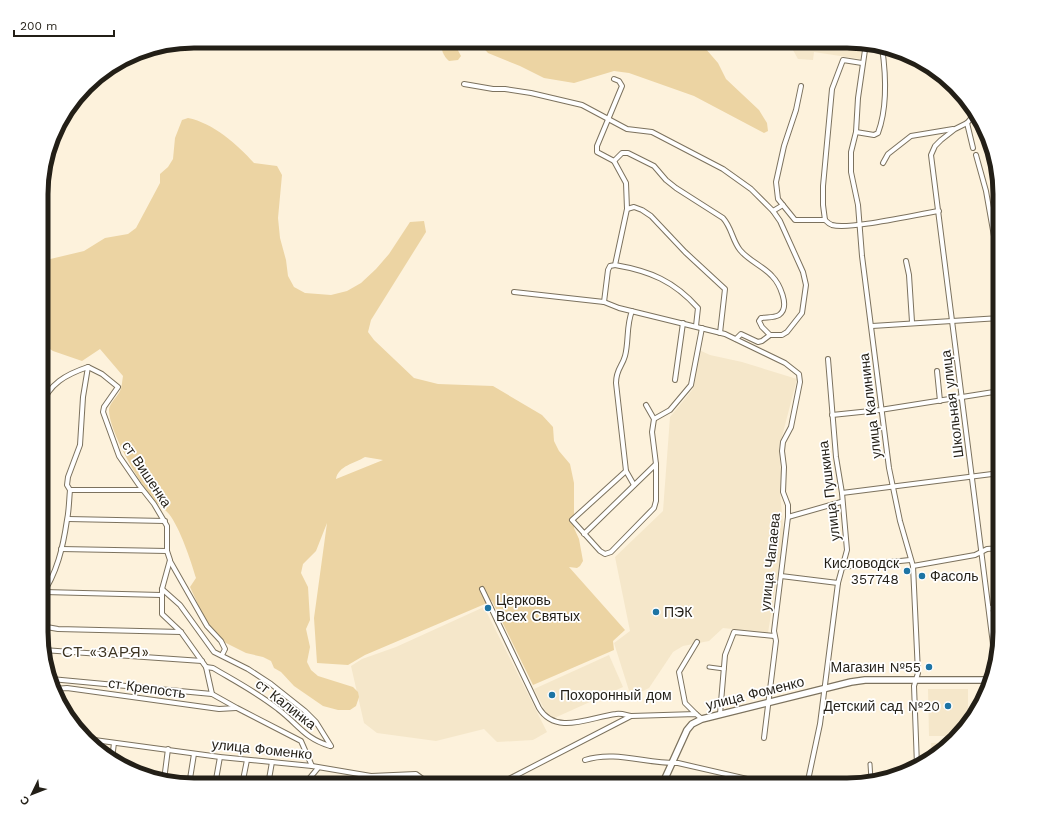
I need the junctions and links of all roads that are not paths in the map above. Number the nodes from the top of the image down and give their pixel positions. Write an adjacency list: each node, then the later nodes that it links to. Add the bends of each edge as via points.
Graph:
1 (865, 49): 3 (street, улица Калинина)
2 (882, 52): 11 (street, via 885,84 881,126 874,135)
3 (862, 63): 11 (street, улица Калинина); 20 (street, via 843,60 832,89 823,186)
4 (614, 79): 8 (street, via 622,86)
5 (464, 84): 8 (street, via 571,101)
6 (801, 86): 16 (street, via 776,182 778,199)
7 (971, 118): 9 (street)
8 (608, 119): 14 (street, via 596,150); 18 (street, via 628,129 652,132 723,169 751,189)
9 (967, 123): 10 (street); 12 (street)
10 (955, 129): 15 (street, via 911,136 888,154); 19 (street, Школьная улица, via 935,146 932,155)
11 (856, 132): 21 (street, улица Калинина, via 850,152 850,172 858,205)
12 (973, 148)
13 (976, 155): 22 (street, via 986,190)
14 (614, 161): 17 (street, via 626,183); 36 (street, via 622,153 628,153 654,166 666,180 729,224 735,244 767,271 780,289 783,310 775,316 761,318 759,321)
15 (883, 163)
16 (783, 205): 18 (street); 20 (street, via 795,220)
17 (627, 209): 24 (street); 35 (street, via 638,208 651,216 725,289)
18 (773, 211): 36 (street, via 788,237 806,285 802,313 787,332 782,335)
19 (939, 211): 21 (street); 29 (street, Школьная улица)
20 (825, 220): 21 (street, via 836,226)
21 (859, 224): 33 (street, улица Калинина)
22 (993, 230)
23 (906, 261): 30 (street)
24 (615, 265): 26 (street, via 610,266 608,270); 32 (street, via 656,276 673,284 698,308)
25 (514, 292): 26 (street, улица Чапаева)
26 (604, 302): 27 (street, улица Чапаева)
27 (632, 311): 31 (street, улица Чапаева); 51 (street, via 625,357 616,378)
28 (993, 318): 29 (street)
29 (953, 319): 30 (street); 44 (street, Школьная улица)
30 (912, 322): 33 (street)
31 (683, 323): 32 (street, улица Чапаева); 41 (street)
32 (696, 326): 34 (street, улица Чапаева)
33 (872, 326): 47 (street, улица Калинина)
34 (702, 328): 35 (street, улица Чапаева); 49 (street, via 691,385 670,410)
35 (720, 333): 37 (street, улица Чапаева)
36 (770, 335): 37 (street, via 758,342 742,334)
37 (736, 339): 60 (street, улица Чапаева, via 785,363 798,374 800,382 791,427 783,442 782,451 783,492 788,505)
38 (828, 359): 48 (street, улица Пушкина)
39 (88, 367): 42 (street, via 53,385); 56 (street, via 80,445 68,477 67,485); 57 (street, ст Вишенка, via 118,387 103,412 119,456)
40 (937, 371): 45 (street)
41 (675, 380)
42 (48, 391)
43 (993, 392): 44 (street)
44 (962, 398): 45 (street); 53 (street, Школьная улица)
45 (940, 401): 47 (street)
46 (646, 405): 49 (street)
47 (880, 410): 48 (street); 55 (street, улица Калинина)
48 (832, 415): 58 (street, улица Пушкина)
49 (654, 419): 50 (street, via 652,432)
50 (656, 464): 54 (street); 63 (street, via 654,508 611,552 605,554 600,551)
51 (626, 471): 54 (street); 63 (street, via 572,520)
52 (993, 474): 53 (street)
53 (972, 477): 55 (street); 67 (street, Школьная улица)
54 (634, 486): 63 (street)
55 (892, 487): 58 (street); 69 (street, улица Калинина)
56 (70, 490): 57 (street); 61 (street)
57 (142, 490): 62 (street, ст Вишенка)
58 (842, 493): 59 (street, улица Пушкина)
59 (841, 502): 60 (street); 71 (street, улица Пушкина, via 847,550)
60 (788, 517): 72 (street, улица Чапаева)
61 (68, 520): 62 (street); 64 (street)
62 (165, 521): 66 (street, ст Вишенка)
63 (584, 534)
64 (61, 549): 66 (street); 74 (street, via 56,570)
65 (993, 549): 67 (street)
66 (167, 551): 68 (street, ст Вишенка)
67 (981, 552): 70 (street); 79 (street, Школьная улица)
68 (170, 560): 75 (street); 87 (street, via 206,626 222,640 225,649)
69 (910, 560): 70 (street, улица Калинина); 71 (street)
70 (913, 566): 93 (street, улица Калинина, via 917,614)
71 (841, 567): 73 (street, улица Пушкина)
72 (781, 576): 73 (street); 84 (street, улица Чапаева)
73 (838, 583): 95 (street, улица Пушкина)
74 (48, 585)
75 (162, 589): 78 (street); 87 (street, via 180,605 210,647)
76 (482, 589): 102 (street, via 539,708 547,719 570,723 617,714)
77 (48, 592): 78 (street)
78 (162, 595): 82 (street, via 162,614)
79 (990, 608): 80 (street); 83 (street, Школьная улица)
80 (993, 608)
81 (48, 628): 82 (street, via 58,630)
82 (181, 632): 88 (street)
83 (993, 634)
84 (774, 636): 91 (street, via 734,632 727,646); 98 (street, улица Чапаева, via 776,641)
85 (697, 642): 100 (street, via 679,672 684,703)
86 (49, 650): 88 (street)
87 (222, 655): 89 (street, ст Калинка, via 248,668 305,710 331,746 304,734 280,710 255,692 213,668)
88 (202, 662): 89 (street)
89 (206, 667): 97 (street)
90 (709, 667): 91 (street)
91 (724, 669): 101 (street)
92 (56, 679): 97 (street)
93 (916, 679): 94 (main road, улица Фоменко); 95 (main road, улица Фоменко, via 865,680); 113 (street, улица Калинина, via 914,686)
94 (985, 680)
95 (824, 687): 98 (main road, улица Фоменко); 131 (street, улица Пушкина, via 820,724)
96 (59, 689): 99 (street, ст Крепость, via 219,709)
97 (212, 694): 99 (street)
98 (769, 702): 101 (main road, улица Фоменко); 104 (street, улица Чапаева)
99 (237, 708): 117 (street, via 301,741)
100 (696, 714): 102 (street, улица Фоменко); 103 (street, улица Фоменко)
101 (720, 714): 103 (main road, улица Фоменко)
102 (631, 716): 128 (street, улица Фоменко)
103 (702, 718): 115 (main road, via 687,730)
104 (764, 738)
105 (96, 740): 106 (street, улица Фоменко)
106 (114, 743): 107 (street, улица Фоменко); 108 (street)
107 (168, 749): 109 (street, улица Фоменко); 119 (street)
108 (113, 753)
109 (194, 754): 110 (street, улица Фоменко); 122 (street)
110 (220, 757): 111 (street, улица Фоменко); 123 (street)
111 (247, 760): 114 (street, улица Фоменко); 124 (street)
112 (585, 760): 115 (street, via 598,756 616,756)
113 (917, 760)
114 (272, 762): 117 (street, улица Фоменко); 125 (street)
115 (671, 763): 121 (street); 129 (main road)
116 (870, 764): 120 (street)
117 (312, 766): 118 (street, улица Фоменко)
118 (318, 768): 126 (street); 127 (street, улица Фоменко, via 371,776 416,774)
119 (165, 775)
120 (871, 776)
121 (738, 777): 130 (street)
122 (190, 778)
123 (216, 778)
124 (243, 778)
125 (269, 778)
126 (310, 778)
127 (421, 778)
128 (511, 778)
129 (665, 778)
130 (742, 778)
131 (808, 778)

